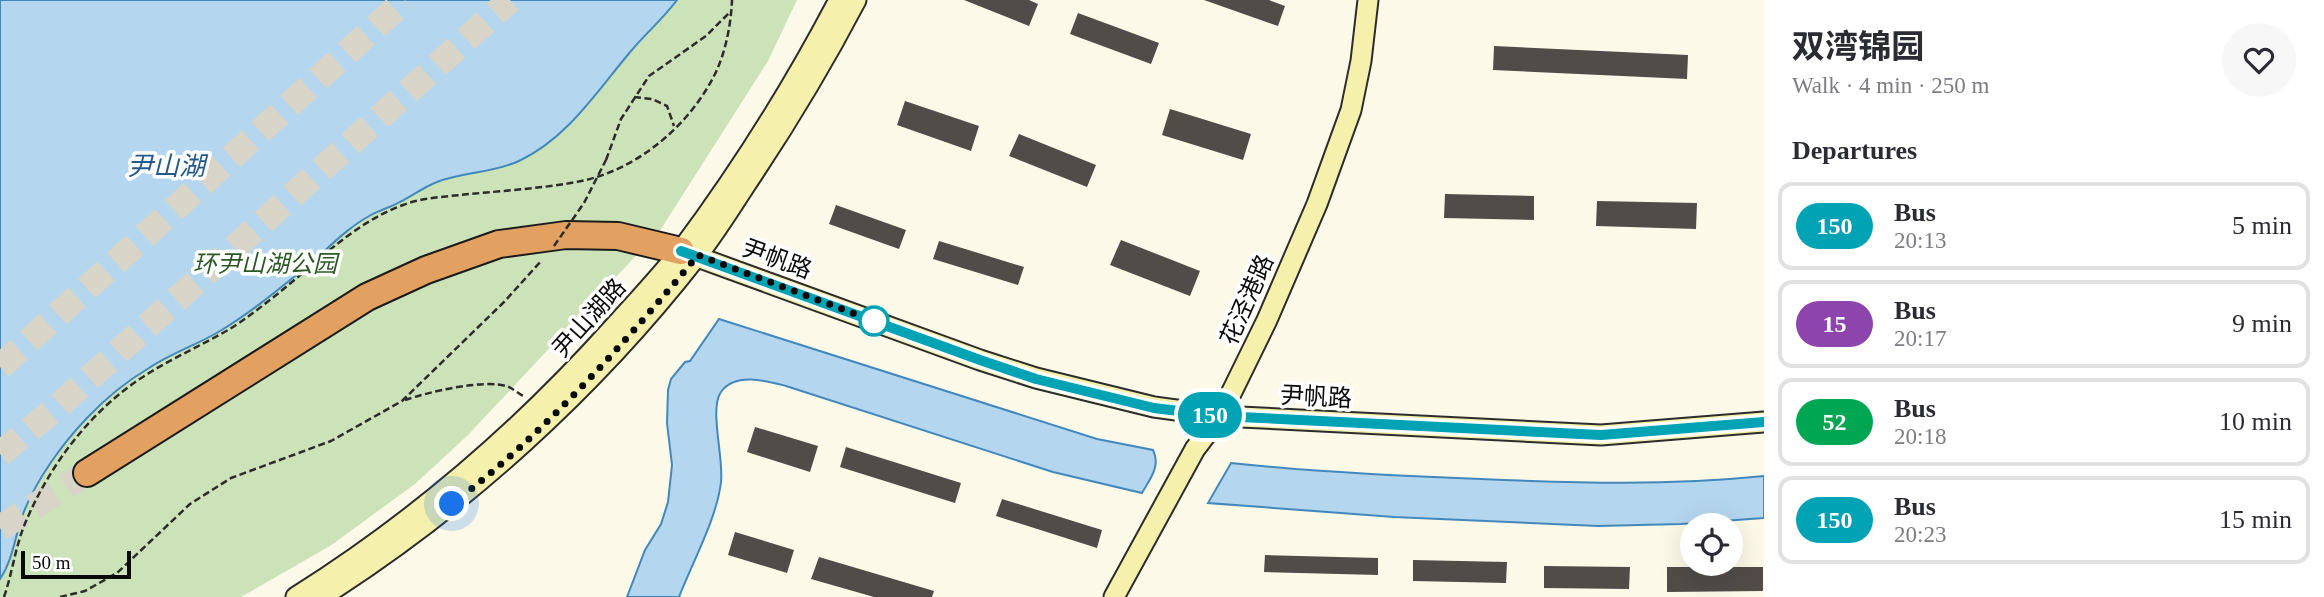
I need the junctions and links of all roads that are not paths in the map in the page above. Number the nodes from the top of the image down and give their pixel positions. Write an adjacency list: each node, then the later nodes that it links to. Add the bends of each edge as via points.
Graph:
1 (839, 0): 4 (street, 尹山湖路)
2 (856, 0): 4 (street, 尹山湖路, via 790,119)
3 (1368, 0): 5 (street, 花泾港路, via 1351,110 1317,204)
4 (689, 253): 5 (street, 尹帆路, via 1036,379 1154,408); 7 (highway, via 618,236 566,236 499,244 426,270 367,297); 8 (street, 尹山湖路, via 538,407 452,486); 9 (street, 尹山湖路, via 598,369 531,435 399,545)
5 (1220, 416): 6 (street, 尹帆路, via 1601,435); 10 (street, 花泾港路, via 1195,449)
6 (1764, 422)
7 (87, 473)
8 (296, 597)
9 (321, 597)
10 (1114, 597)

